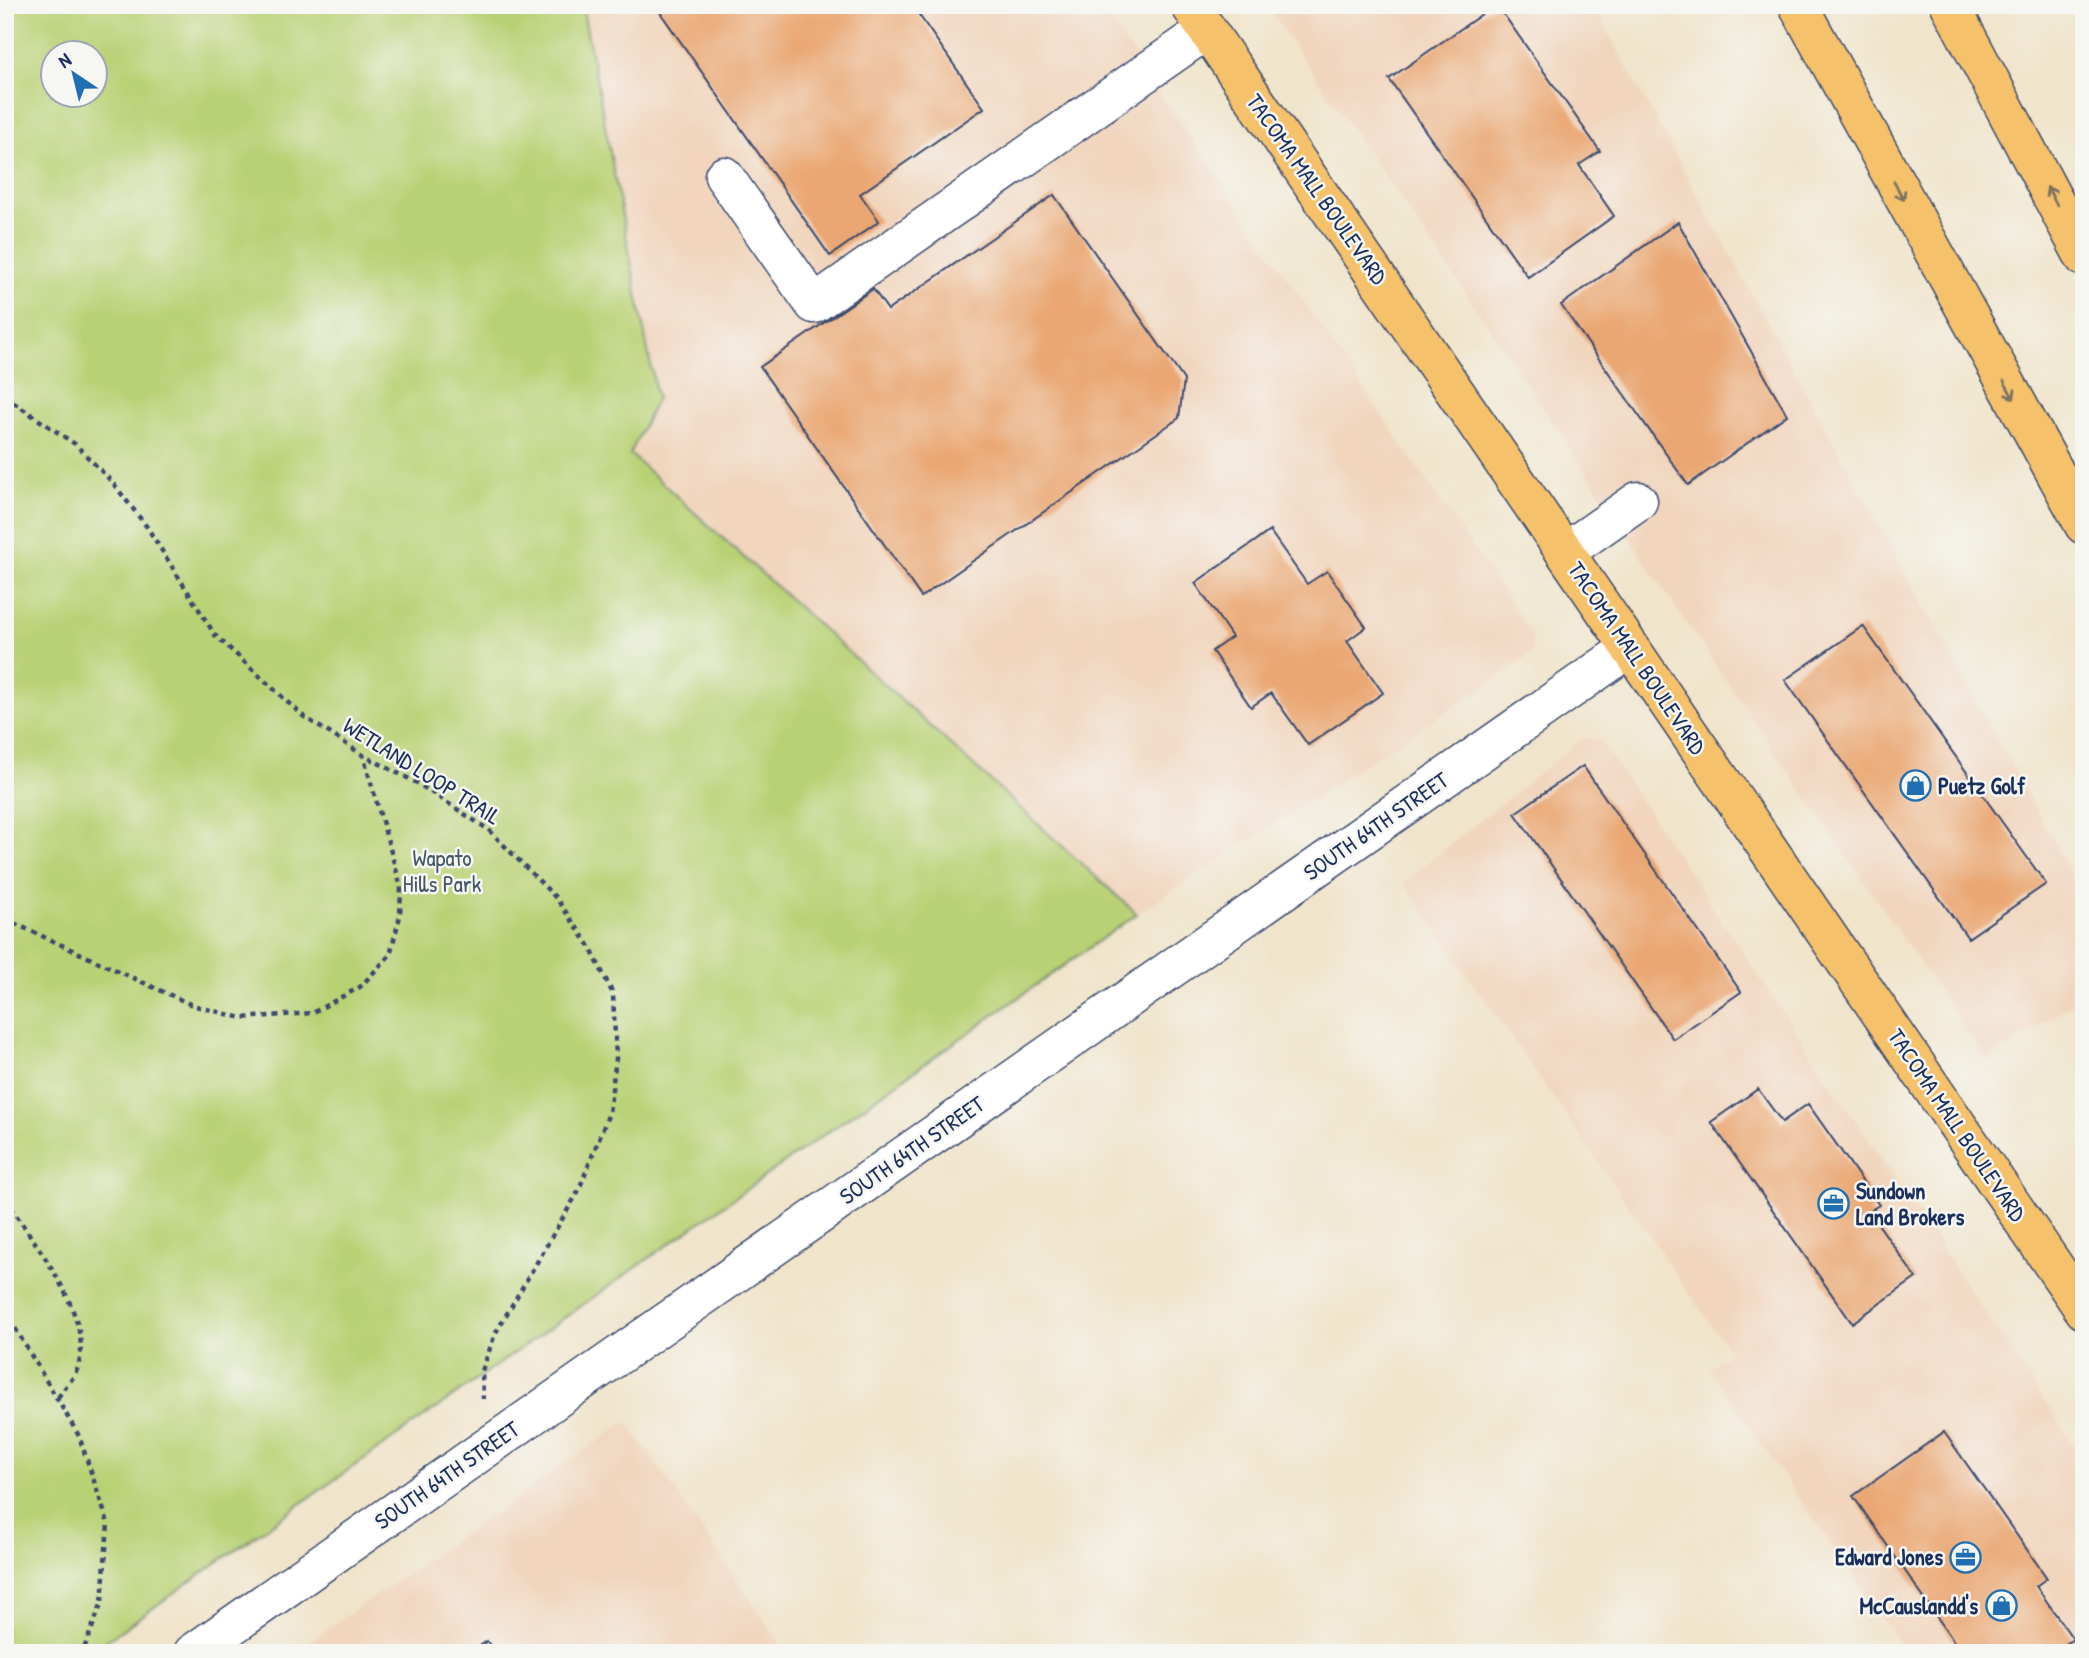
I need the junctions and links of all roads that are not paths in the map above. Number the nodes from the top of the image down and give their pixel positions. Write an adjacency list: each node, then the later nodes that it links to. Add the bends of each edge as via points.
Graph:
1 (1791, 5): 5 (main road)
2 (1798, 5): 5 (main road)
3 (1950, 5): 7 (main road, one-way to 3)
4 (1198, 18): 6 (street, via 814,304); 10 (main road, TACOMA MALL BOULEVARD)
5 (1866, 131): 9 (main road, one-way to 9)
6 (724, 176)
7 (2084, 257)
8 (1638, 501): 10 (street)
9 (2084, 525)
10 (1565, 552): 11 (main road, TACOMA MALL BOULEVARD)
11 (1630, 648): 12 (main road, TACOMA MALL BOULEVARD); 13 (street, SOUTH 64TH STREET)
12 (2084, 1310)
13 (193, 1653)

